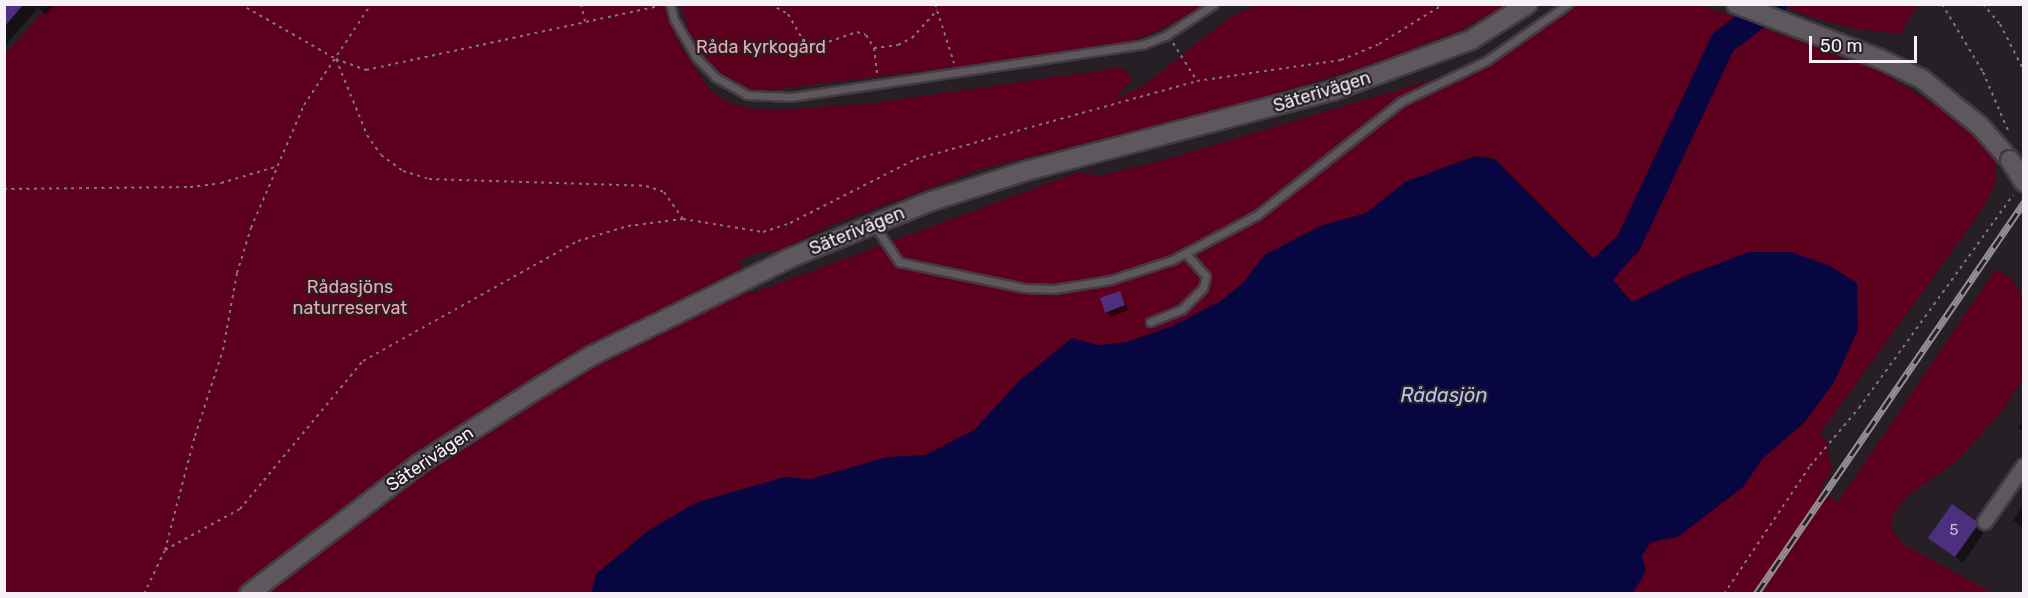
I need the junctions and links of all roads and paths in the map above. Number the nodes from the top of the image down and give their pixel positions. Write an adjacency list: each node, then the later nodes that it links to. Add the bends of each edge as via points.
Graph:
1 (240, 4): 19 (path)
2 (371, 4): 19 (path)
3 (581, 4): 16 (path)
4 (665, 4): 16 (path)
5 (670, 4): 23 (lane, via 674,19 696,57 715,77 747,95 791,97)
6 (770, 4): 18 (path, via 788,14 802,38 812,43 822,44 857,32 866,35)
7 (935, 4): 15 (path)
8 (1214, 4): 17 (lane)
9 (1444, 4): 22 (path, via 1379,44 1341,60)
10 (1528, 4): 29 (street, Säterivägen, via 1471,40 1332,91 1026,171)
11 (1568, 4): 30 (lane, via 1486,61 1393,107 1257,215)
12 (1736, 4): 26 (street, bridge, via 1922,79 1980,126 2010,160)
13 (1942, 4): 24 (path, via 1987,81)
14 (1983, 4): 20 (path, via 2000,24)
15 (937, 10): 18 (path, via 912,38 898,45); 21 (path)
16 (585, 22): 19 (path, via 366,70)
17 (1167, 35): 21 (lane, via 1144,44); 22 (path)
18 (874, 48): 23 (path)
19 (336, 59): 25 (path, via 304,105); 28 (path, via 367,135 381,155 403,171 440,179 646,186 664,192)
20 (2024, 71)
21 (957, 74): 23 (lane)
22 (1197, 81): 28 (path, via 916,159 790,223 763,232)
23 (879, 86)
24 (2012, 139)
25 (275, 167): 27 (path, via 221,183 190,187); 34 (path, via 244,247 224,350 195,436)
26 (2019, 187): 37 (path, via 1859,408 1810,466)
27 (4, 189)
28 (683, 219): 34 (path, via 628,226 578,241 363,361 240,508)
29 (873, 224): 30 (lane, via 899,262 1024,288 1054,289 1110,280); 36 (street, Säterivägen, via 790,258 591,356 419,464)
30 (1186, 254): 31 (lane, via 1206,276 1203,288 1182,309)
31 (1150, 322)
32 (2024, 466): 33 (street)
33 (1985, 522)
34 (165, 550): 35 (path)
35 (144, 594)
36 (249, 594)
37 (1724, 594)

